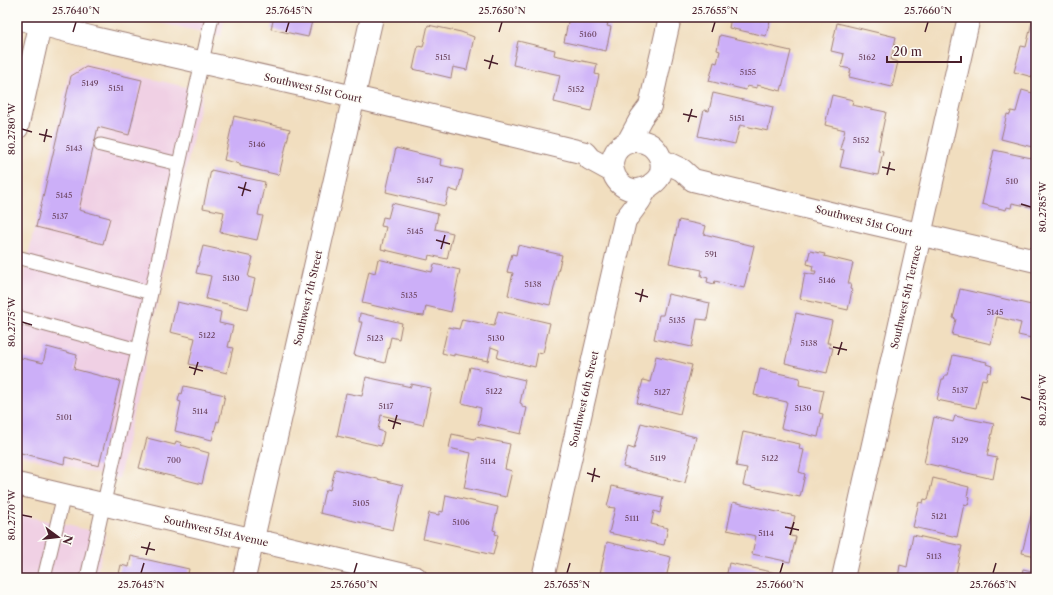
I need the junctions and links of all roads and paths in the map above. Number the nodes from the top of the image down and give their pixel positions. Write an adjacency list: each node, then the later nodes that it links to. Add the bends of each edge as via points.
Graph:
1 (212, 17): 7 (lane)
2 (372, 17): 8 (street, Southwest 7th Street)
3 (670, 17): 9 (street)
4 (969, 17): 20 (street, Southwest 5th Terrace)
5 (17, 18): 6 (street, Southwest 51st Court)
6 (41, 21): 7 (street, Southwest 51st Court, via 94,38); 10 (street)
7 (202, 62): 8 (street, Southwest 51st Court); 15 (lane)
8 (354, 97): 13 (street, Southwest 51st Court); 29 (street, Southwest 7th Street)
9 (650, 106): 12 (street); 14 (street)
10 (17, 128)
11 (101, 145): 15 (lane)
12 (623, 145): 13 (street, Southwest 51st Court); 14 (street, via 637,140 645,142); 16 (street, via 615,153 612,161)
13 (586, 153): 16 (street, Southwest 51st Court, via 590,159)
14 (657, 153): 17 (street, Southwest 51st Court); 18 (street, via 661,169 659,177)
15 (179, 164): 23 (lane)
16 (617, 178): 18 (street, via 633,190); 19 (street, Southwest 6th Street)
17 (693, 180): 18 (street, Southwest 51st Court); 20 (street, Southwest 51st Court)
18 (651, 185): 19 (street, Southwest 6th Street)
19 (625, 220): 34 (street, Southwest 6th Street)
20 (920, 235): 22 (street, Southwest 51st Court); 35 (street, Southwest 5th Terrace)
21 (17, 257): 23 (lane)
22 (1036, 261)
23 (151, 293): 25 (lane)
24 (17, 317): 25 (lane)
25 (138, 350): 28 (lane)
26 (17, 484): 27 (street, Southwest 51st Avenue)
27 (64, 495): 28 (street, Southwest 51st Avenue); 30 (lane)
28 (104, 504): 29 (street, Southwest 51st Avenue); 31 (lane)
29 (253, 540): 32 (street, Southwest 7th Street); 33 (street, Southwest 51st Avenue)
30 (44, 578)
31 (87, 578)
32 (244, 578)
33 (416, 578)
34 (543, 578)
35 (843, 578)

